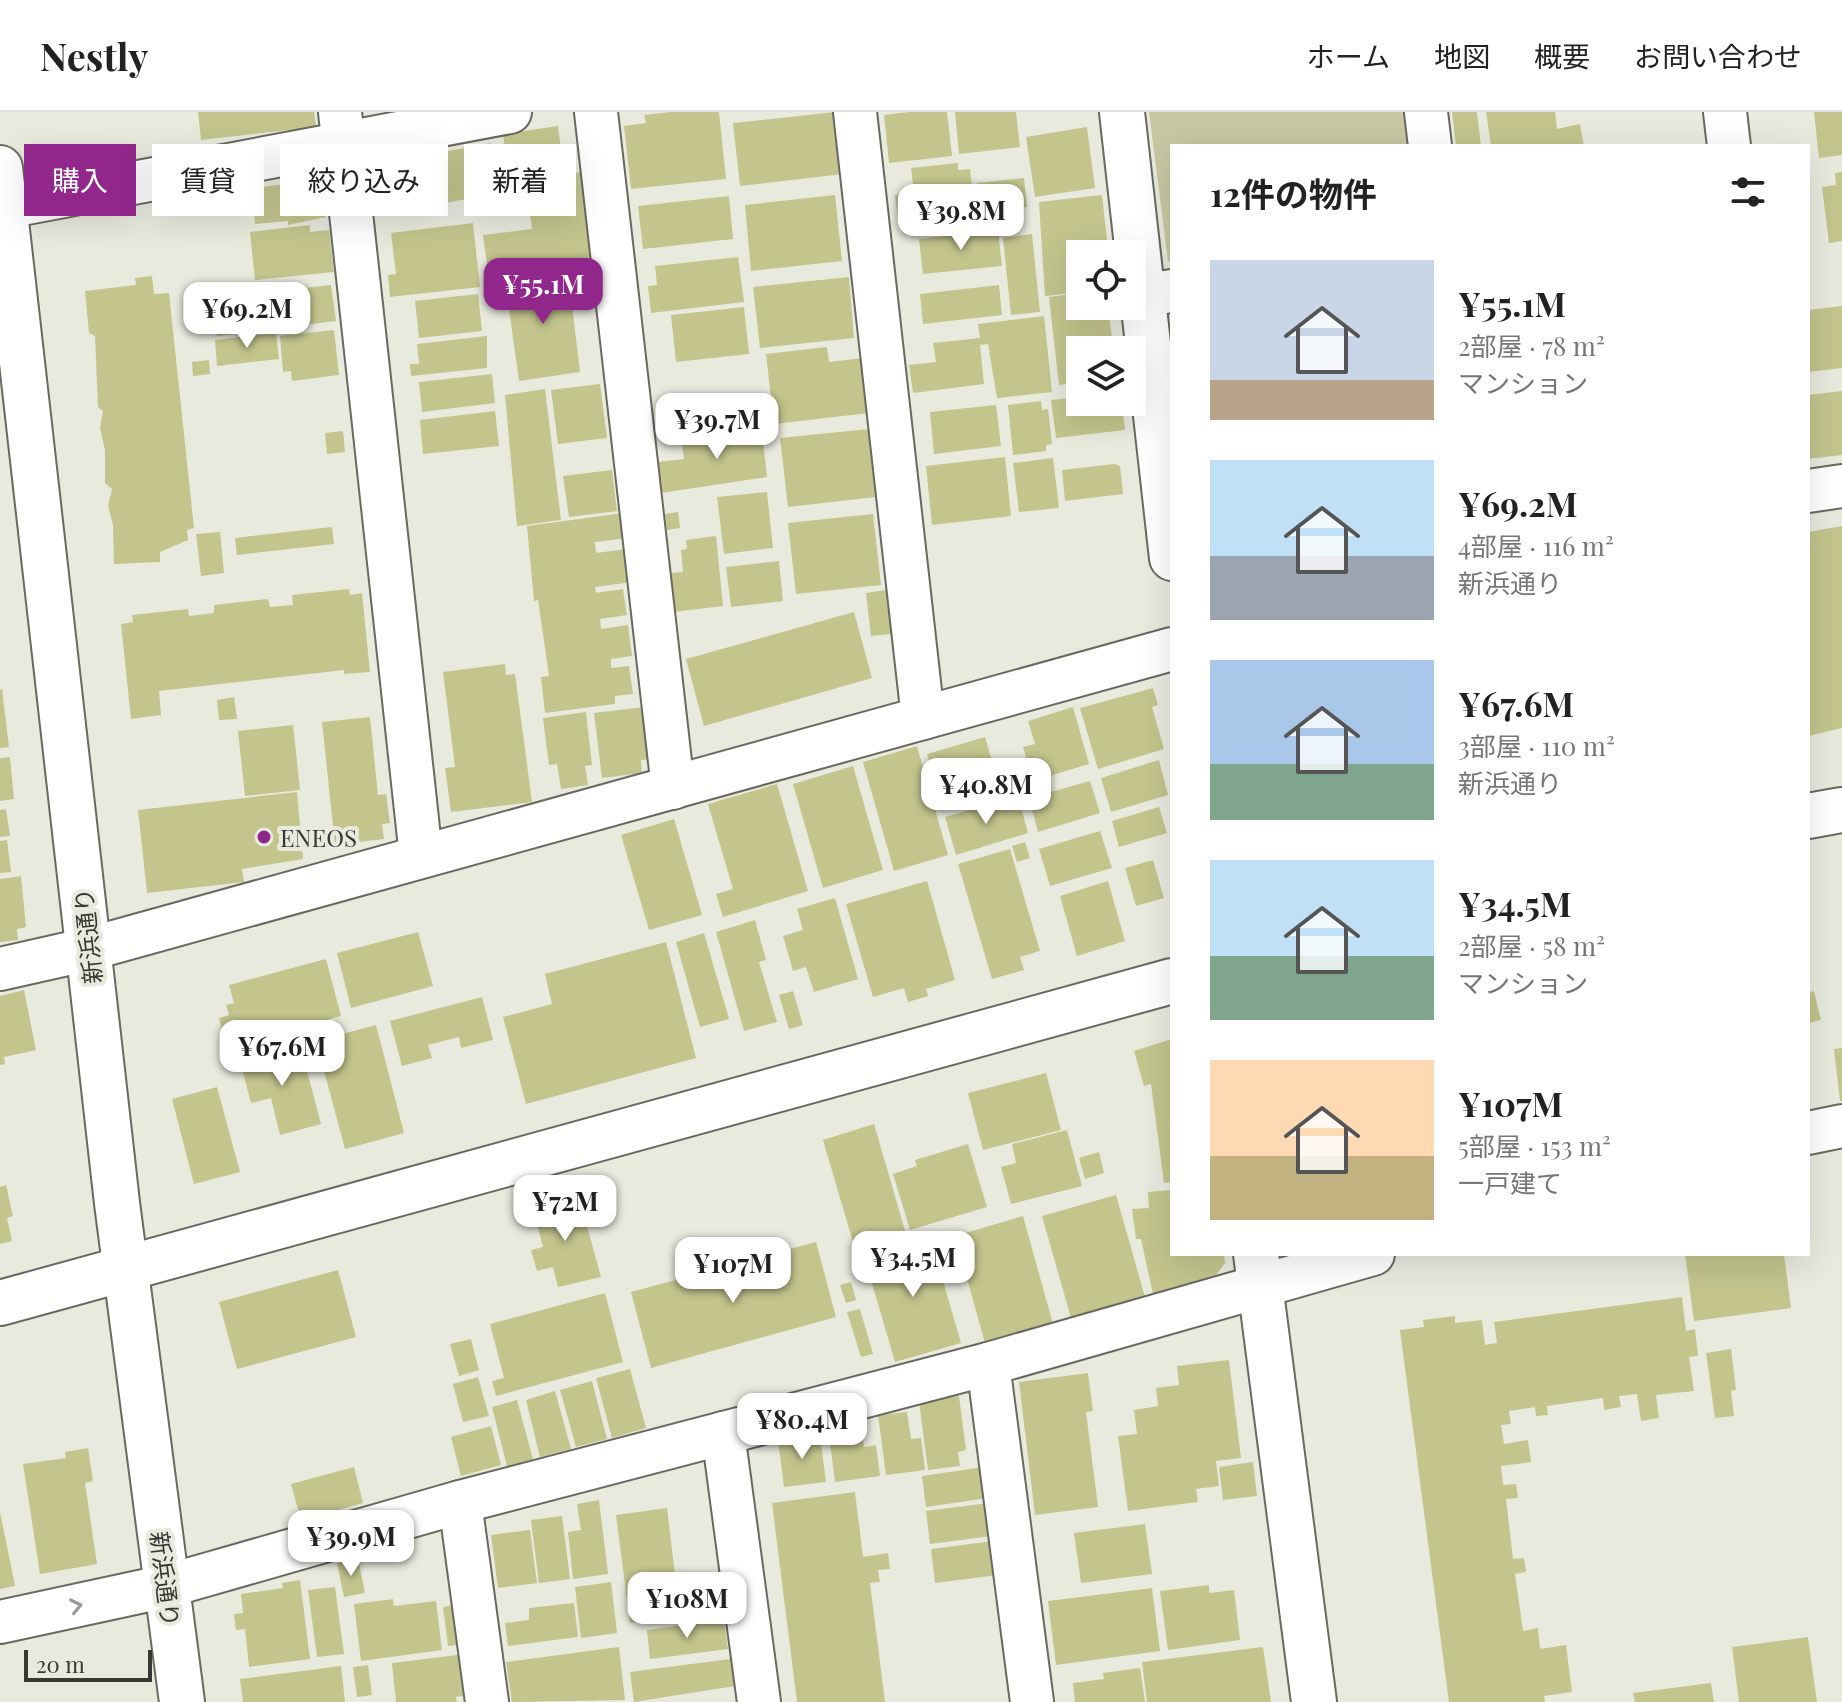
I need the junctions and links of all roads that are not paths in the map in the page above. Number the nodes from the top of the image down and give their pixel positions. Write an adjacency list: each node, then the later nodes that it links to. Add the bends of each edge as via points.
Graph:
1 (510, 112): 7 (street)
2 (596, 112): 17 (street)
3 (855, 112): 16 (street)
4 (1122, 112): 11 (street)
5 (1426, 112): 8 (street)
6 (1725, 112): 9 (street)
7 (342, 128): 10 (street); 20 (street)
8 (1430, 144)
9 (1729, 144)
10 (1, 194): 21 (street, 新浜通り)
11 (1158, 293): 14 (street)
12 (1842, 486): 13 (street)
13 (1810, 491)
14 (1170, 520)
15 (1170, 650): 16 (street)
16 (923, 718): 17 (street)
17 (673, 788): 20 (street)
18 (1842, 810): 19 (street)
19 (1810, 816)
20 (421, 856): 21 (street)
21 (89, 949): 22 (street); 27 (street, 新浜通り)
22 (0, 969)
23 (1170, 982): 27 (street)
24 (1842, 1126): 25 (street)
25 (1810, 1133)
26 (1359, 1256): 28 (street)
27 (125, 1269): 29 (street); 33 (street, 新浜通り)
28 (1258, 1270): 30 (street); 39 (street)
29 (0, 1303)
30 (988, 1364): 31 (street); 38 (street)
31 (723, 1433): 32 (street); 37 (street)
32 (460, 1502): 33 (street); 36 (street)
33 (167, 1586): 34 (street, one-way to 33); 35 (street, 新浜通り)
34 (0, 1622)
35 (182, 1702)
36 (487, 1702)
37 (759, 1702)
38 (1032, 1702)
39 (1314, 1702)

